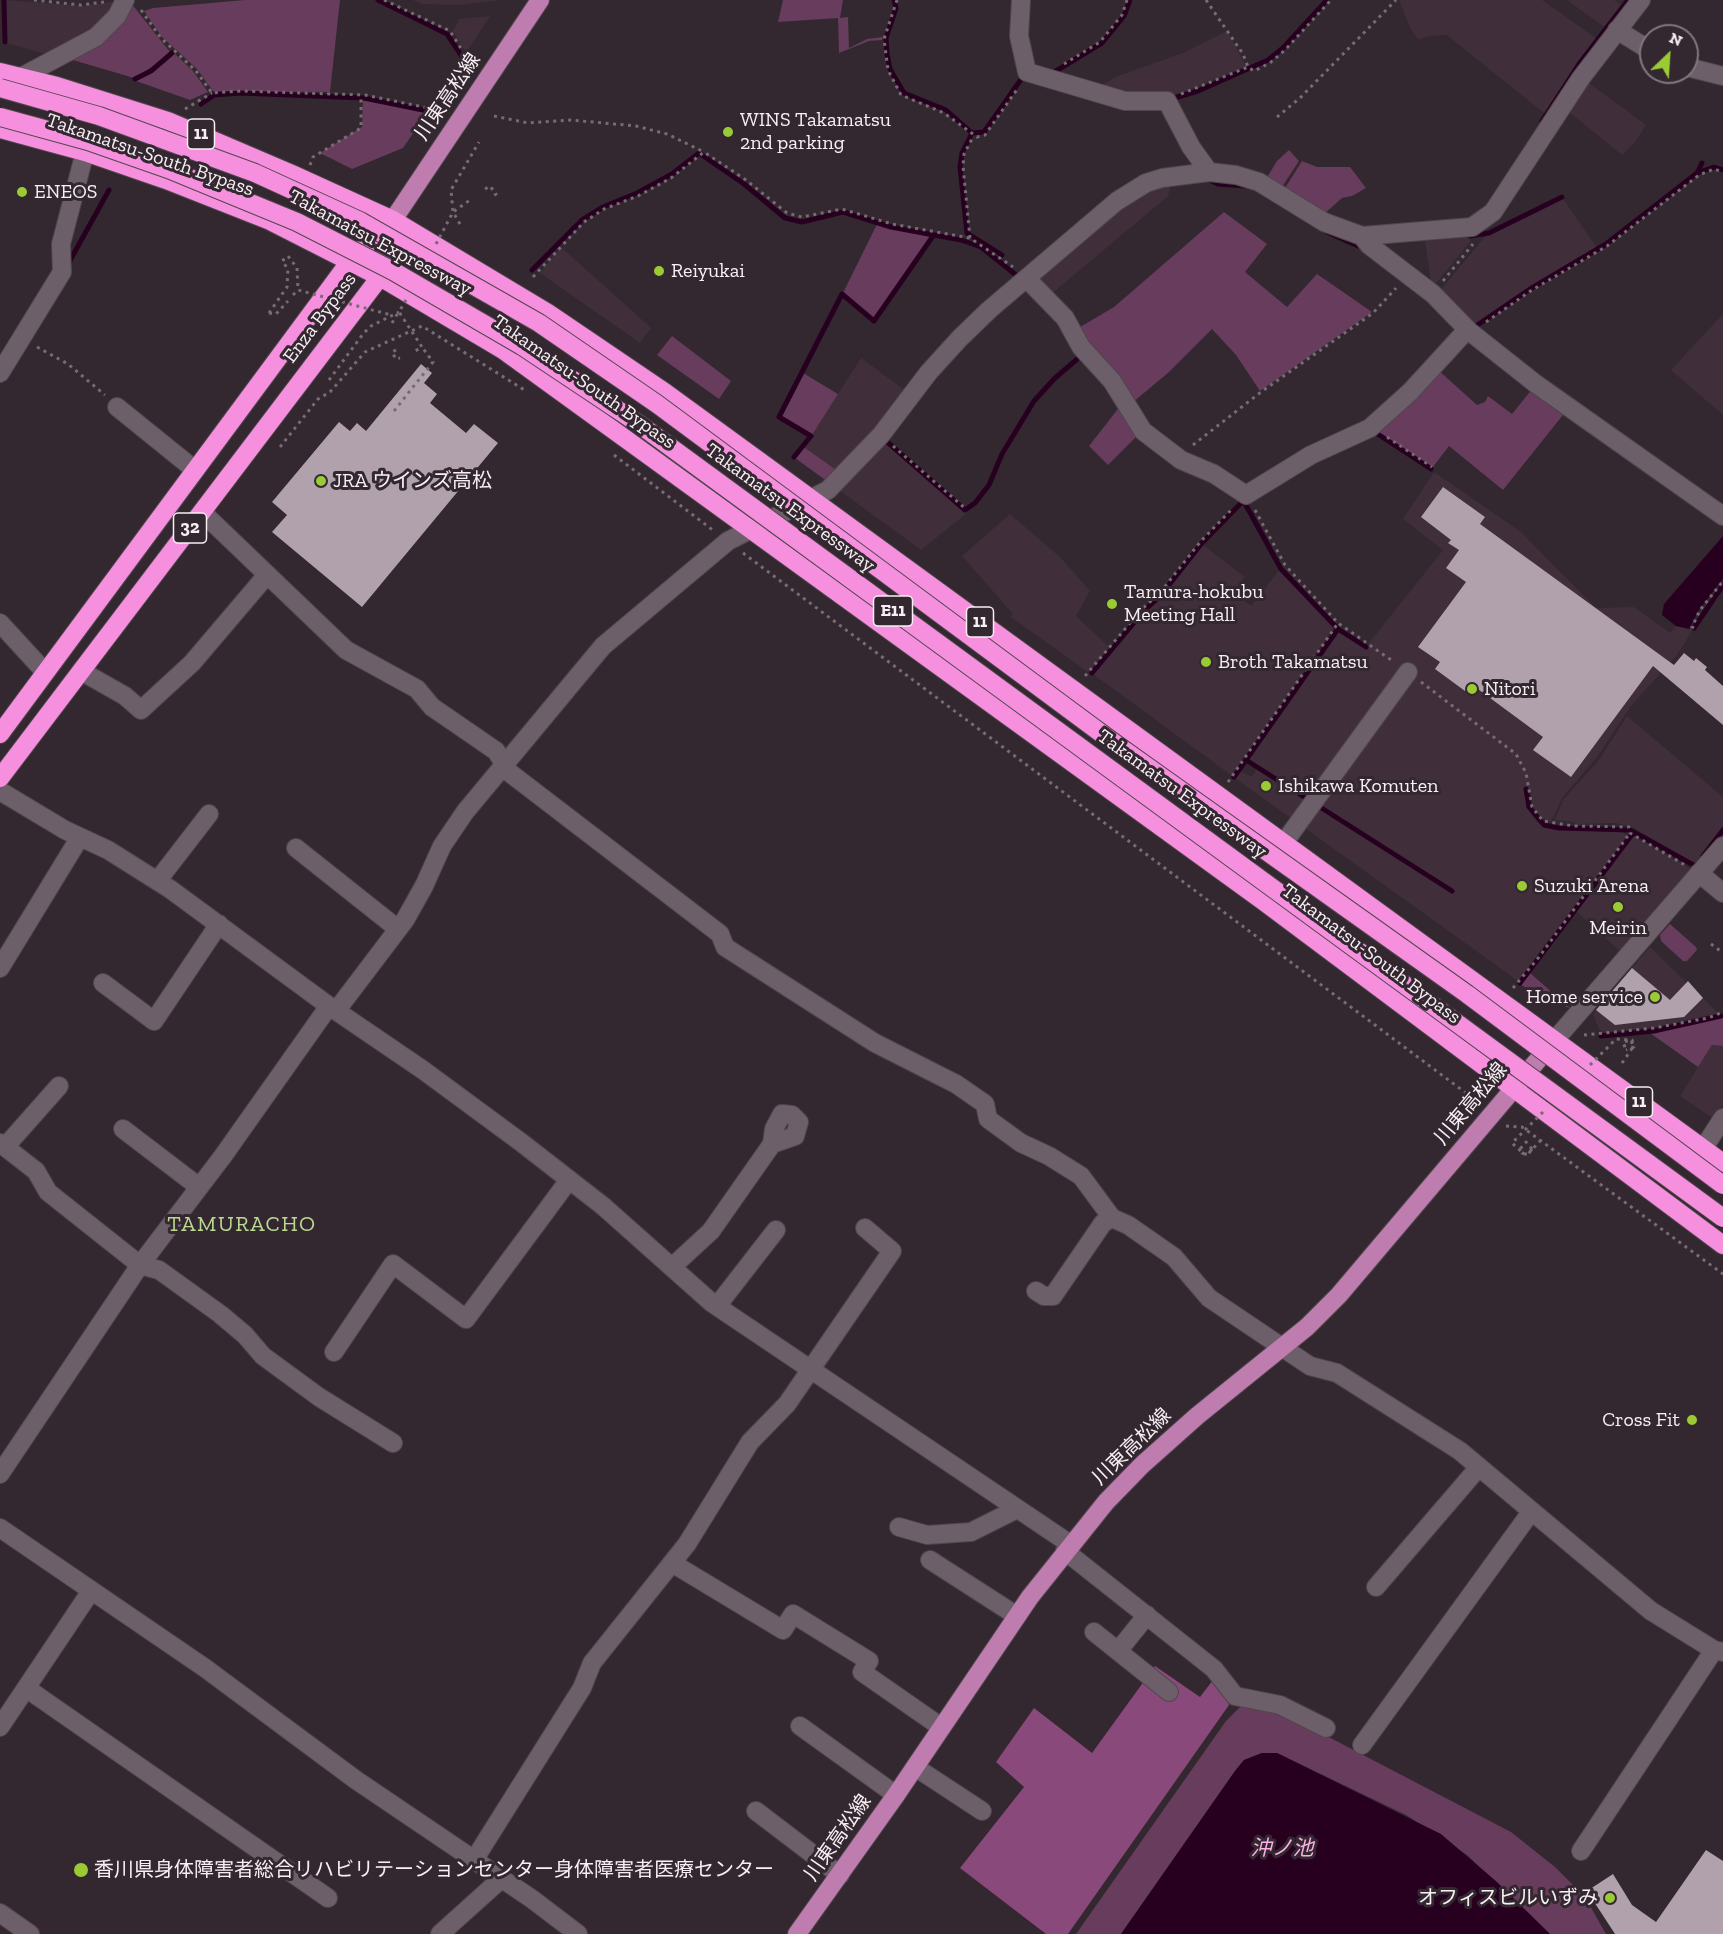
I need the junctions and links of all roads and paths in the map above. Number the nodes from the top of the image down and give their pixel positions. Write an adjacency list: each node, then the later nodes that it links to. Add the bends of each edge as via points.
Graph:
1 (34, 0): 2 (path, via 81,5)
2 (113, 0)
3 (125, 0): 22 (street, via 117,16 96,37)
4 (384, 0): 16 (path, via 450,31)
5 (540, 0): 42 (main road, 川東高松線)
6 (897, 0): 33 (path, via 884,39 888,70 896,89 901,95 944,112)
7 (1021, 0): 20 (street, via 1019,36)
8 (1127, 0): 20 (path, via 1122,15 1100,42)
9 (1206, 0): 17 (path, via 1244,54)
10 (1331, 0): 17 (path, via 1285,50 1254,71)
11 (1396, 0): 30 (path)
12 (1641, 0): 14 (street)
13 (142, 12): 24 (path)
14 (1617, 30): 15 (street); 43 (street, via 1493,212)
15 (1639, 44)
16 (467, 58)
17 (1248, 67): 26 (path)
18 (1699, 71): 21 (street)
19 (0, 72): 22 (highway, Takamatsu-South Bypass / 11)
20 (1035, 74): 26 (street, via 1125,101); 33 (path, via 985,135)
21 (1723, 76)
22 (21, 77): 31 (highway, Takamatsu-South Bypass / 11)
23 (0, 88): 132 (highway, Takamatsu Expressway / E11, bridge, via 99,116 255,173 360,221 539,323 657,404 1117,745 1467,994)
24 (213, 93): 25 (path); 31 (path)
25 (362, 95): 27 (path); 39 (path, via 361,128 313,157)
26 (1167, 101): 37 (street)
27 (434, 109)
28 (494, 116): 36 (path, via 528,123 571,120 636,126 667,134)
29 (0, 117): 135 (highway, Takamatsu Expressway / E11, bridge, via 88,141 287,217 393,271 522,346 639,424)
30 (1277, 117)
31 (168, 121): 39 (highway, Takamatsu-South Bypass / 11)
32 (0, 129): 35 (highway, Takamatsu-South Bypass / 11)
33 (973, 137): 46 (path, via 963,166)
34 (479, 142): 44 (path, via 451,190 453,212)
35 (85, 152): 47 (highway, Takamatsu-South Bypass / 11, via 270,221); 59 (street, via 61,244 62,272)
36 (704, 152): 46 (path, via 746,180 779,209 795,216 842,209 892,224); 50 (path, via 671,178 584,222)
37 (1209, 172): 45 (street, via 1259,183 1324,222); 51 (street, via 1162,178 1132,190)
38 (1723, 172): 58 (path, via 1714,169 1699,175 1608,246)
39 (304, 179): 42 (highway, Takamatsu-South Bypass / 11)
40 (485, 189): 41 (path, via 490,186 496,194)
41 (493, 197)
42 (393, 220): 47 (highway, Enza Bypass / 32); 49 (highway, Enza Bypass / 32); 76 (highway, Takamatsu-South Bypass / 11, via 548,313)
43 (1480, 223): 45 (street, via 1459,230); 53 (path, via 1475,242)
44 (460, 224)
45 (1362, 236): 48 (street)
46 (969, 238): 51 (path)
47 (350, 261): 49 (highway, Takamatsu-South Bypass / 11); 74 (highway, Enza Bypass / 32)
48 (1408, 274): 53 (street); 72 (path, via 1373,313)
49 (380, 277): 78 (highway, Enza Bypass / 32); 80 (highway, Takamatsu-South Bypass / 11, via 512,356)
50 (533, 277)
51 (1027, 279): 69 (street, via 929,372); 72 (street, via 1065,318 1081,347 1112,381 1143,431)
52 (298, 290): 54 (path, bridge); 55 (path, via 297,268 288,256 282,261 289,278 269,313 276,314); 56 (path, bridge)
53 (1433, 294): 58 (street)
54 (293, 295)
55 (288, 301)
56 (391, 315): 57 (path, bridge, via 399,312); 64 (path, via 363,334)
57 (392, 323)
58 (1469, 332): 68 (street, via 1464,332 1410,392); 79 (street, via 1553,397)
59 (22, 339): 63 (street); 66 (path, via 68,364)
60 (422, 347): 67 (path, via 433,362)
61 (396, 350): 62 (path, via 396,359)
62 (400, 358)
63 (0, 373)
64 (329, 380)
65 (530, 394): 70 (path, via 422,326 365,352 330,392 318,399)
66 (117, 406): 74 (street)
67 (394, 411)
68 (1370, 428): 73 (path); 75 (street, via 1311,454)
69 (881, 435): 76 (street, via 828,490); 77 (path)
70 (280, 447)
71 (605, 449): 81 (path)
72 (1177, 457): 75 (street)
73 (1432, 467)
74 (195, 470): 88 (highway, Enza Bypass / 32)
75 (1246, 495): 85 (path, via 1285,566); 90 (path, via 1201,541)
76 (811, 499): 80 (street); 99 (highway, Takamatsu-South Bypass / 11)
77 (966, 509)
78 (202, 512): 82 (street); 87 (highway, Enza Bypass / 32)
79 (1723, 516)
80 (752, 529): 81 (street); 119 (highway, Takamatsu-South Bypass / 11, via 1263,901)
81 (728, 542): 92 (street, via 603,646); 120 (path)
82 (266, 576): 87 (street, via 192,663 141,710 125,696); 92 (street, via 346,650 417,689 432,707 496,751)
83 (1723, 580): 86 (path, via 1700,610)
84 (0, 623): 88 (street)
85 (1338, 624): 89 (path); 94 (path)
86 (1694, 628)
87 (81, 671): 93 (highway, Enza Bypass / 32)
88 (45, 672): 91 (highway, Enza Bypass / 32)
89 (1408, 672): 97 (path, via 1516,754 1526,773 1532,807 1543,821 1574,826 1616,825 1629,827); 99 (street)
90 (1084, 678)
91 (0, 734)
92 (504, 762): 106 (street, via 441,846 424,886); 134 (street, via 510,773 720,934 725,947 875,1043 956,1084 985,1104 988,1119 1021,1143 1081,1176)
93 (0, 778)
94 (1227, 782)
95 (0, 791): 98 (street)
96 (209, 814): 103 (street)
97 (1630, 833): 102 (path); 111 (path)
98 (80, 837): 103 (street); 109 (street)
99 (1283, 844): 116 (highway, Takamatsu-South Bypass / 11)
100 (1723, 846): 102 (street)
101 (296, 848): 106 (street)
102 (1699, 873): 104 (street); 116 (street)
103 (158, 880): 105 (street)
104 (1723, 893)
105 (219, 924): 110 (street, via 154,1020); 112 (street)
106 (398, 929): 112 (street)
107 (1711, 944): 108 (path)
108 (1723, 953)
109 (0, 968)
110 (104, 983)
111 (1513, 988)
112 (332, 1009): 130 (street, via 423,1070); 133 (street)
113 (1723, 1012): 114 (path, via 1654,1028)
114 (1583, 1035)
115 (1628, 1039): 117 (path, bridge, via 1632,1040 1634,1045 1628,1050 1623,1046 1625,1040 1634,1045)
116 (1554, 1041): 119 (main road, 川東高松線); 128 (highway, Takamatsu-South Bypass / 11); 131 (highway, 11, via 1594,1086)
117 (1622, 1063)
118 (59, 1086): 126 (street)
119 (1513, 1089): 136 (highway, 11, via 1573,1114); 139 (highway, Takamatsu-South Bypass / 11); 145 (main road, 川東高松線, via 1339,1295)
120 (1484, 1107)
121 (1723, 1118): 128 (street)
122 (1506, 1126): 124 (path, via 1521,1127)
123 (123, 1130): 133 (street)
124 (1541, 1140): 127 (path, bridge, via 1535,1147 1531,1152 1528,1154 1527,1154 1526,1154 1524,1154 1521,1152 1521,1151 1522,1144 1526,1142 1532,1146 1532,1149 1532,1150 1532,1151 1531,1152 1528,1154 1526,1154 1524,1154 1523,1153); 142 (path)
125 (772, 1144): 141 (street, via 711,1231)
126 (2, 1145): 140 (street, via 36,1171 48,1192)
127 (1519, 1149)
128 (1703, 1149): 129 (highway, Takamatsu-South Bypass / 11)
129 (1723, 1163)
130 (569, 1179): 141 (street); 146 (street, via 466,1319 393,1264)
131 (1723, 1180)
132 (1723, 1185)
133 (199, 1187): 140 (street)
134 (1112, 1218): 143 (street, via 1103,1223 1053,1296); 145 (street, via 1174,1257 1209,1298)
135 (1723, 1218)
136 (1723, 1224)
137 (865, 1228): 147 (street, via 892,1251)
138 (776, 1230): 144 (street)
139 (1723, 1245)
140 (141, 1265): 148 (street, via 159,1270 246,1335 263,1356); 150 (street)
141 (672, 1267): 144 (street)
142 (1723, 1274)
143 (1036, 1291)
144 (717, 1306): 147 (street)
145 (1283, 1347): 149 (street, via 1310,1366 1337,1373); 155 (main road, 川東高松線, via 1142,1465)
146 (334, 1352)
147 (810, 1370): 151 (street); 157 (street, via 788,1404 750,1442)
148 (393, 1443)
149 (1479, 1467): 152 (street); 158 (street)
150 (0, 1474)
151 (1017, 1509): 153 (street, via 971,1532 927,1535); 155 (street)
152 (1532, 1512): 164 (street, via 1651,1611); 171 (street)
153 (899, 1527)
154 (0, 1528): 159 (street)
155 (1067, 1548): 160 (street); 161 (main road, 川東高松線)
156 (930, 1560): 161 (street)
157 (672, 1563): 169 (street, via 783,1630 793,1614 869,1660 862,1672); 177 (street, via 592,1663 582,1688)
158 (1376, 1587)
159 (91, 1591): 165 (street); 177 (street)
160 (1147, 1615): 163 (street); 170 (street, via 1214,1669 1235,1696 1280,1705)
161 (1017, 1616): 169 (main road, 川東高松線)
162 (1094, 1632): 163 (street)
163 (1118, 1651): 166 (street)
164 (1718, 1651): 176 (street)
165 (26, 1688): 168 (street); 180 (street)
166 (1169, 1692)
167 (800, 1726): 173 (street)
168 (0, 1727)
169 (941, 1727): 172 (main road, 川東高松線)
170 (1326, 1728)
171 (1362, 1744)
172 (915, 1767): 173 (main road, 川東高松線); 175 (street)
173 (896, 1795): 178 (main road, 川東高松線)
174 (756, 1810): 178 (street)
175 (982, 1811)
176 (1581, 1851)
177 (474, 1860): 179 (street)
178 (840, 1875): 185 (main road, 川東高松線)
179 (501, 1879): 183 (street); 184 (street)
180 (328, 1898)
181 (0, 1913): 182 (street)
182 (30, 1934)
183 (440, 1934)
184 (578, 1934)
185 (797, 1934)

